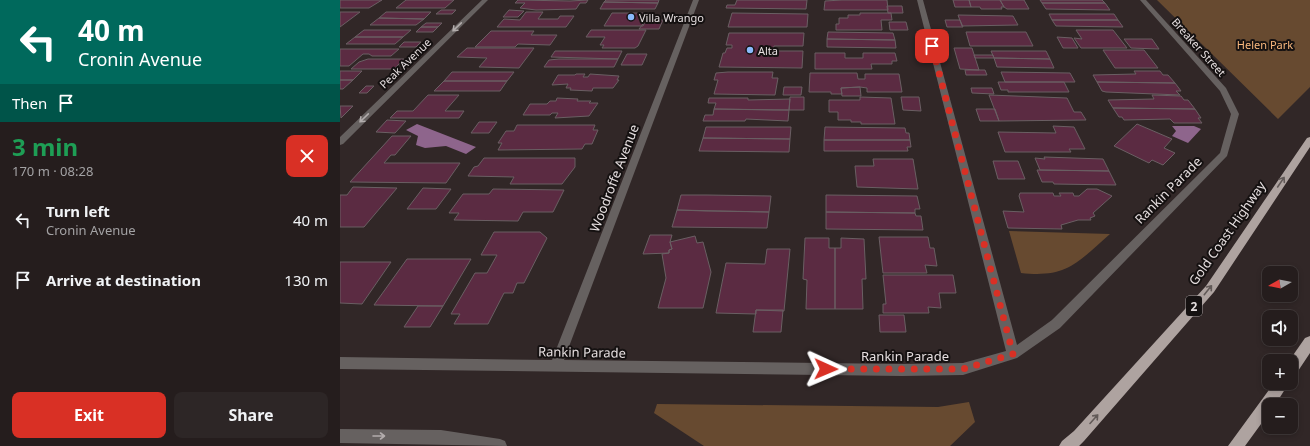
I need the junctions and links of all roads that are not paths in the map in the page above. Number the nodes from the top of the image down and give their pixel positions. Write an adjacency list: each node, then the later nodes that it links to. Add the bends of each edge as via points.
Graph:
1 (485, 0): 7 (street, Peak Avenue, one-way to 7)
2 (696, 0): 12 (street, Woodroffe Avenue)
3 (920, 0): 9 (street)
4 (1143, 0): 5 (street, Breaker Street)
5 (1223, 90): 9 (street, Rankin Parade, via 1235,114 1224,154 1056,324)
6 (1310, 140): 16 (highway, Gold Coast Highway / 2, one-way to 6, via 1079,436 1210,288)
7 (340, 142)
8 (1310, 342): 10 (highway)
9 (1013, 354): 12 (street, Rankin Parade, via 963,369)
10 (1298, 360)
11 (340, 362): 12 (street, Rankin Parade)
12 (556, 366)
13 (1277, 390): 17 (highway)
14 (340, 436): 15 (street, one-way to 15, via 441,437)
15 (500, 446)
16 (1067, 446)
17 (1236, 446)

